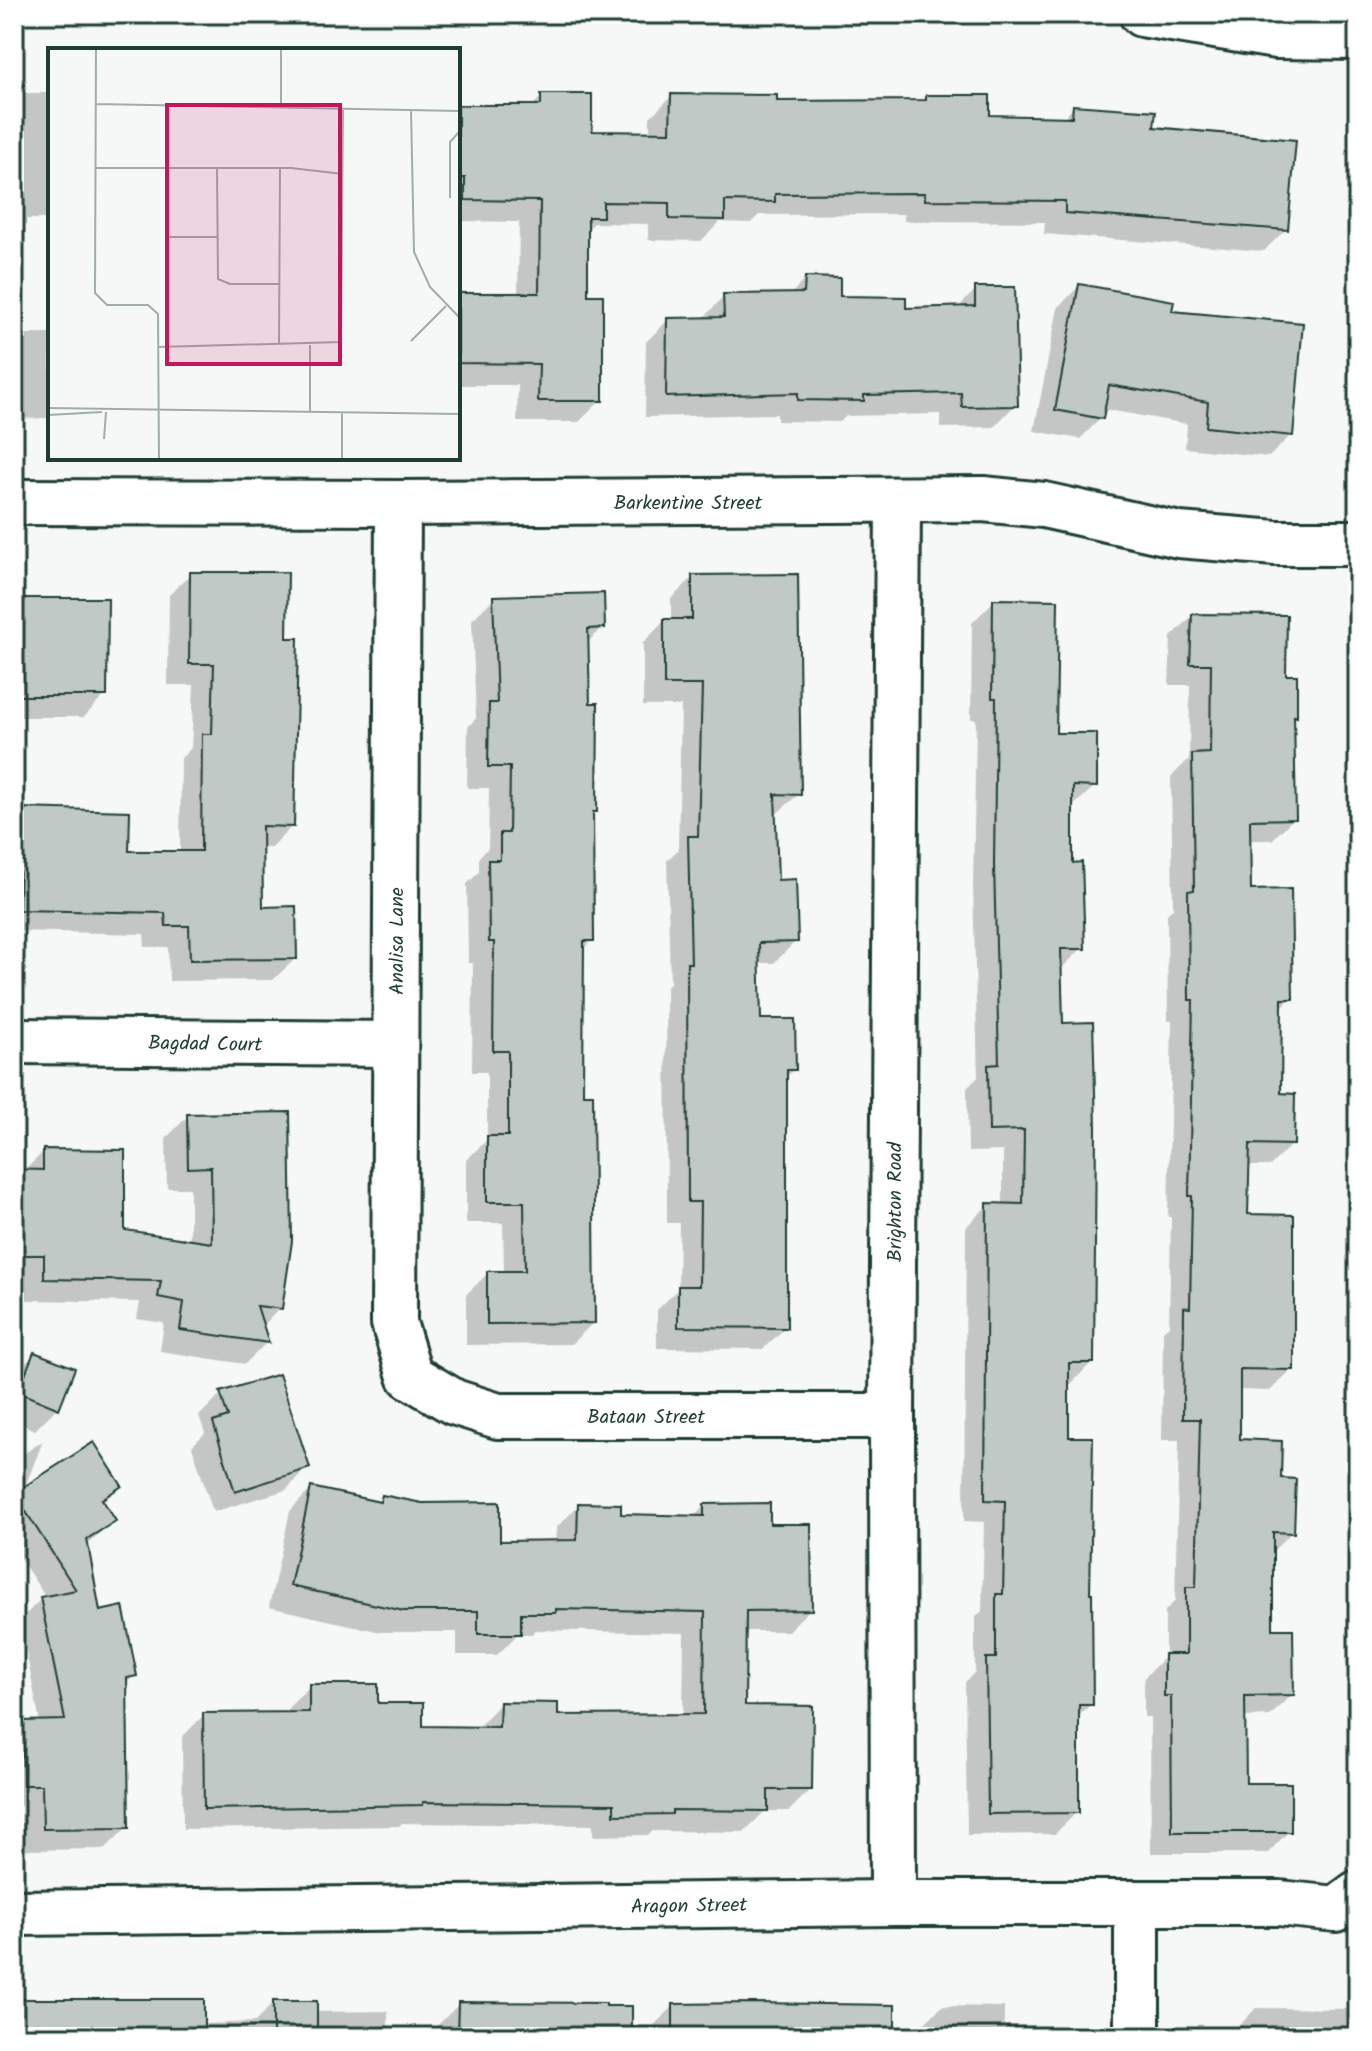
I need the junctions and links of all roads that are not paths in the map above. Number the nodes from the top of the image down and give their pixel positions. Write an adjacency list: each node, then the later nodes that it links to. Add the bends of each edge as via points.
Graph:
1 (1142, 14): 2 (street, via 1276,36)
2 (1358, 37)
3 (898, 501): 5 (street, Barkentine Street); 6 (street, Barkentine Street, via 983,499 1044,505 1179,535); 10 (street, Brighton Road)
4 (14, 502): 5 (street, Barkentine Street)
5 (398, 503): 8 (street, Analisa Lane)
6 (1358, 543)
7 (14, 1041): 8 (street, Bagdad Court)
8 (395, 1044): 9 (street, Analisa Lane, via 394,1323)
9 (410, 1376): 10 (street, Bataan Street, via 454,1402 498,1416)
10 (892, 1416): 12 (street, Brighton Road)
11 (1358, 1893): 13 (street, Aragon Street, via 1336,1909 1279,1903)
12 (893, 1903): 13 (street, Aragon Street); 14 (street, Aragon Street)
13 (1137, 1903): 15 (street)
14 (14, 1913)
15 (1137, 2037)

